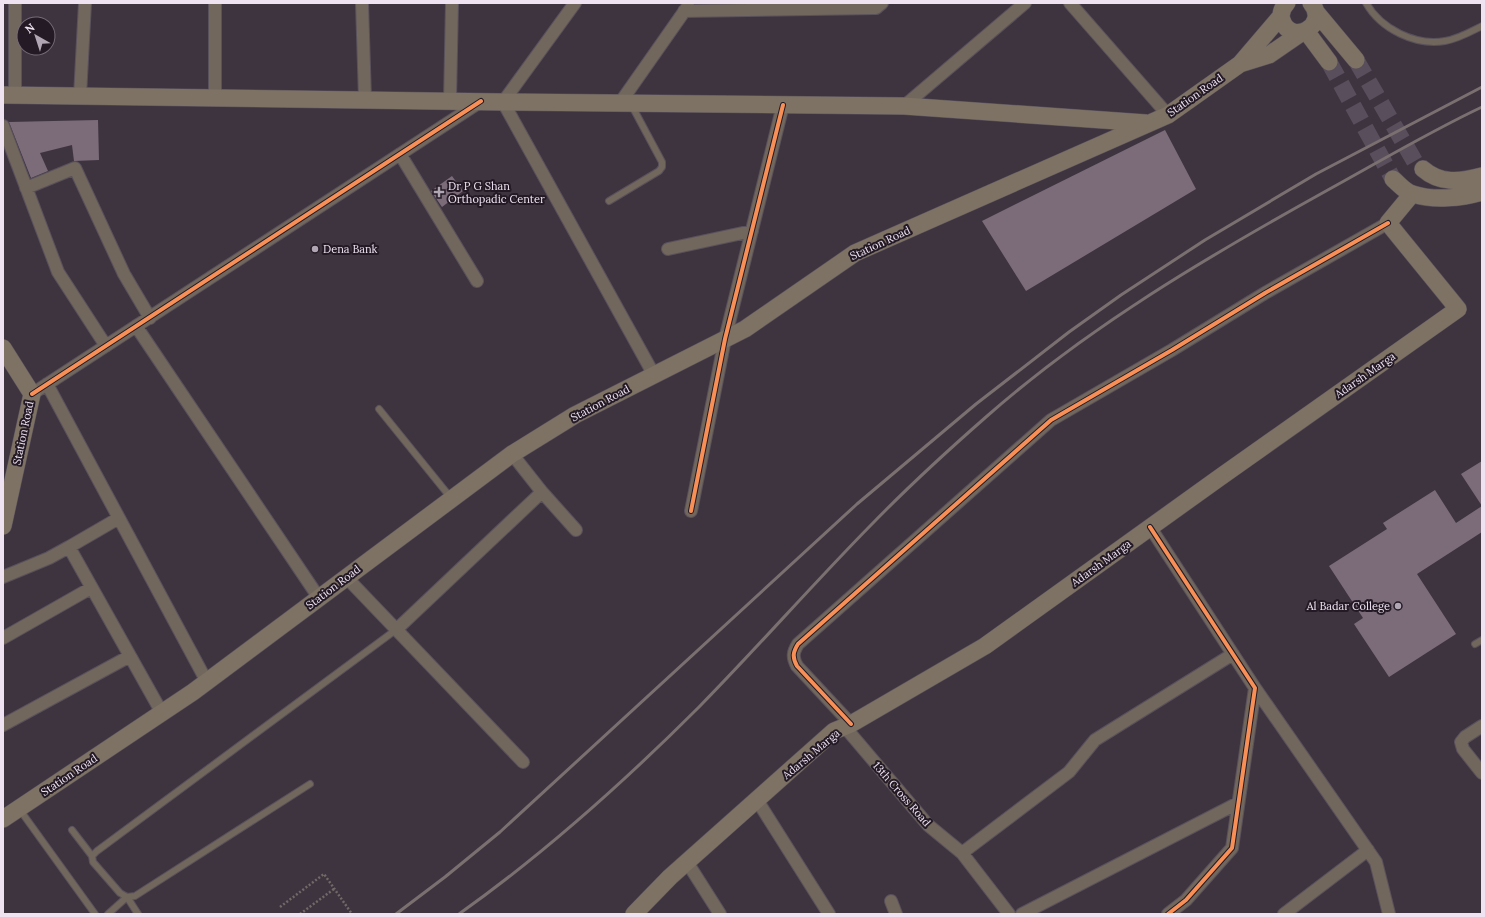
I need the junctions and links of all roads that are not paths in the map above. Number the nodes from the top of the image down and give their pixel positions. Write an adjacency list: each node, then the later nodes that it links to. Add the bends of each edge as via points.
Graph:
1 (15, 3): 19 (street)
2 (85, 3): 20 (street)
3 (215, 3): 21 (street)
4 (362, 3): 22 (street)
5 (452, 3): 23 (street)
6 (575, 3): 25 (street)
7 (882, 3): 11 (street, via 876,8)
8 (1025, 3): 28 (street)
9 (1070, 3): 29 (street)
10 (1366, 3): 14 (lane, via 1382,23 1395,31 1430,42 1446,41)
11 (687, 7): 26 (street)
12 (1284, 7): 15 (main road, via 1286,27 1295,32); 18 (main road)
13 (1314, 7): 15 (main road, via 1314,23); 16 (main road)
14 (1482, 26)
15 (1303, 32): 17 (main road); 18 (main road, via 1269,55)
16 (1356, 60)
17 (1329, 62)
18 (1240, 64): 29 (main road, Station Road)
19 (9, 95): 20 (main road)
20 (80, 96): 21 (main road)
21 (215, 98): 22 (main road)
22 (365, 99): 23 (main road)
23 (450, 100): 24 (main road)
24 (481, 101): 25 (main road); 32 (street)
25 (503, 102): 26 (main road); 49 (street)
26 (626, 103): 27 (main road); 39 (lane, via 662,162 662,167)
27 (783, 105): 28 (main road); 41 (street)
28 (904, 106): 30 (main road)
29 (1168, 115): 30 (main road, Station Road)
30 (1149, 124): 46 (main road, Station Road, via 855,253 745,329)
31 (3, 126): 36 (street)
32 (400, 154): 43 (street); 44 (street)
33 (1423, 169): 34 (main road, via 1437,179)
34 (1482, 176)
35 (1393, 179): 38 (main road)
36 (26, 188): 44 (street, via 75,168 124,274); 47 (street, via 58,272)
37 (1482, 192): 38 (main road, via 1444,198)
38 (1412, 194): 40 (main road)
39 (609, 201)
40 (1388, 223): 60 (main road, Adarsh Marga, via 1458,309); 77 (street, 13th Cross Road, via 1051,420 798,644 793,659 797,666)
41 (752, 231): 42 (street); 46 (street)
42 (668, 250)
43 (477, 282)
44 (150, 318): 45 (street)
45 (136, 326): 47 (street); 66 (street)
46 (726, 339): 49 (main road, Station Road); 57 (street)
47 (106, 346): 50 (street)
48 (3, 348): 51 (main road, Station Road)
49 (654, 375): 53 (main road, Station Road, via 575,415)
50 (48, 384): 51 (street); 58 (street)
51 (32, 394): 55 (main road, Station Road)
52 (380, 410): 56 (lane)
53 (512, 454): 54 (street); 56 (main road, Station Road)
54 (542, 492): 61 (street); 67 (street)
55 (6, 495): 59 (main road, Station Road)
56 (451, 498): 64 (main road, Station Road)
57 (691, 511)
58 (119, 518): 62 (street); 73 (street)
59 (3, 523)
60 (1150, 527): 71 (street); 77 (main road, Adarsh Marga, via 985,646)
61 (576, 530)
62 (69, 548): 63 (street); 65 (street)
63 (3, 577)
64 (346, 577): 66 (main road, Station Road); 67 (street)
65 (91, 588): 68 (street); 72 (street)
66 (319, 598): 73 (main road, Station Road)
67 (397, 629): 79 (street); 89 (lane)
68 (3, 638)
69 (1482, 640): 70 (lane)
70 (1475, 644)
71 (1233, 654): 74 (street); 88 (street, via 1095,740 1069,772)
72 (130, 656): 75 (street); 76 (street)
73 (207, 682): 75 (main road, Station Road)
74 (1255, 688): 83 (street); 87 (street)
75 (162, 713): 84 (main road, Station Road)
76 (3, 725)
77 (848, 725): 82 (main road, Adarsh Marga, via 834,731); 88 (street, 13th Cross Road, via 928,825)
78 (1482, 726): 80 (street, via 1461,742 1463,749)
79 (523, 762)
80 (1482, 773)
81 (310, 784): 91 (lane, via 135,896)
82 (757, 800): 90 (main road, Adarsh Marga); 98 (street)
83 (1238, 803): 101 (street); 102 (street, via 1232,848 1186,900)
84 (19, 808): 85 (main road, Station Road); 93 (lane)
85 (3, 819)
86 (72, 830): 89 (lane)
87 (1368, 850): 103 (street); 104 (street, via 1376,862)
88 (962, 853): 100 (street, 13th Cross Road)
89 (92, 856): 91 (lane, via 93,862 115,888)
90 (687, 862): 96 (main road, Adarsh Marga); 97 (street)
91 (127, 897): 94 (lane); 95 (lane)
92 (891, 901): 99 (street)
93 (95, 914)
94 (108, 914)
95 (138, 914)
96 (634, 914)
97 (720, 914)
98 (829, 914)
99 (896, 914)
100 (1009, 914)
101 (1022, 914)
102 (1168, 914)
103 (1284, 914)
104 (1389, 914)

